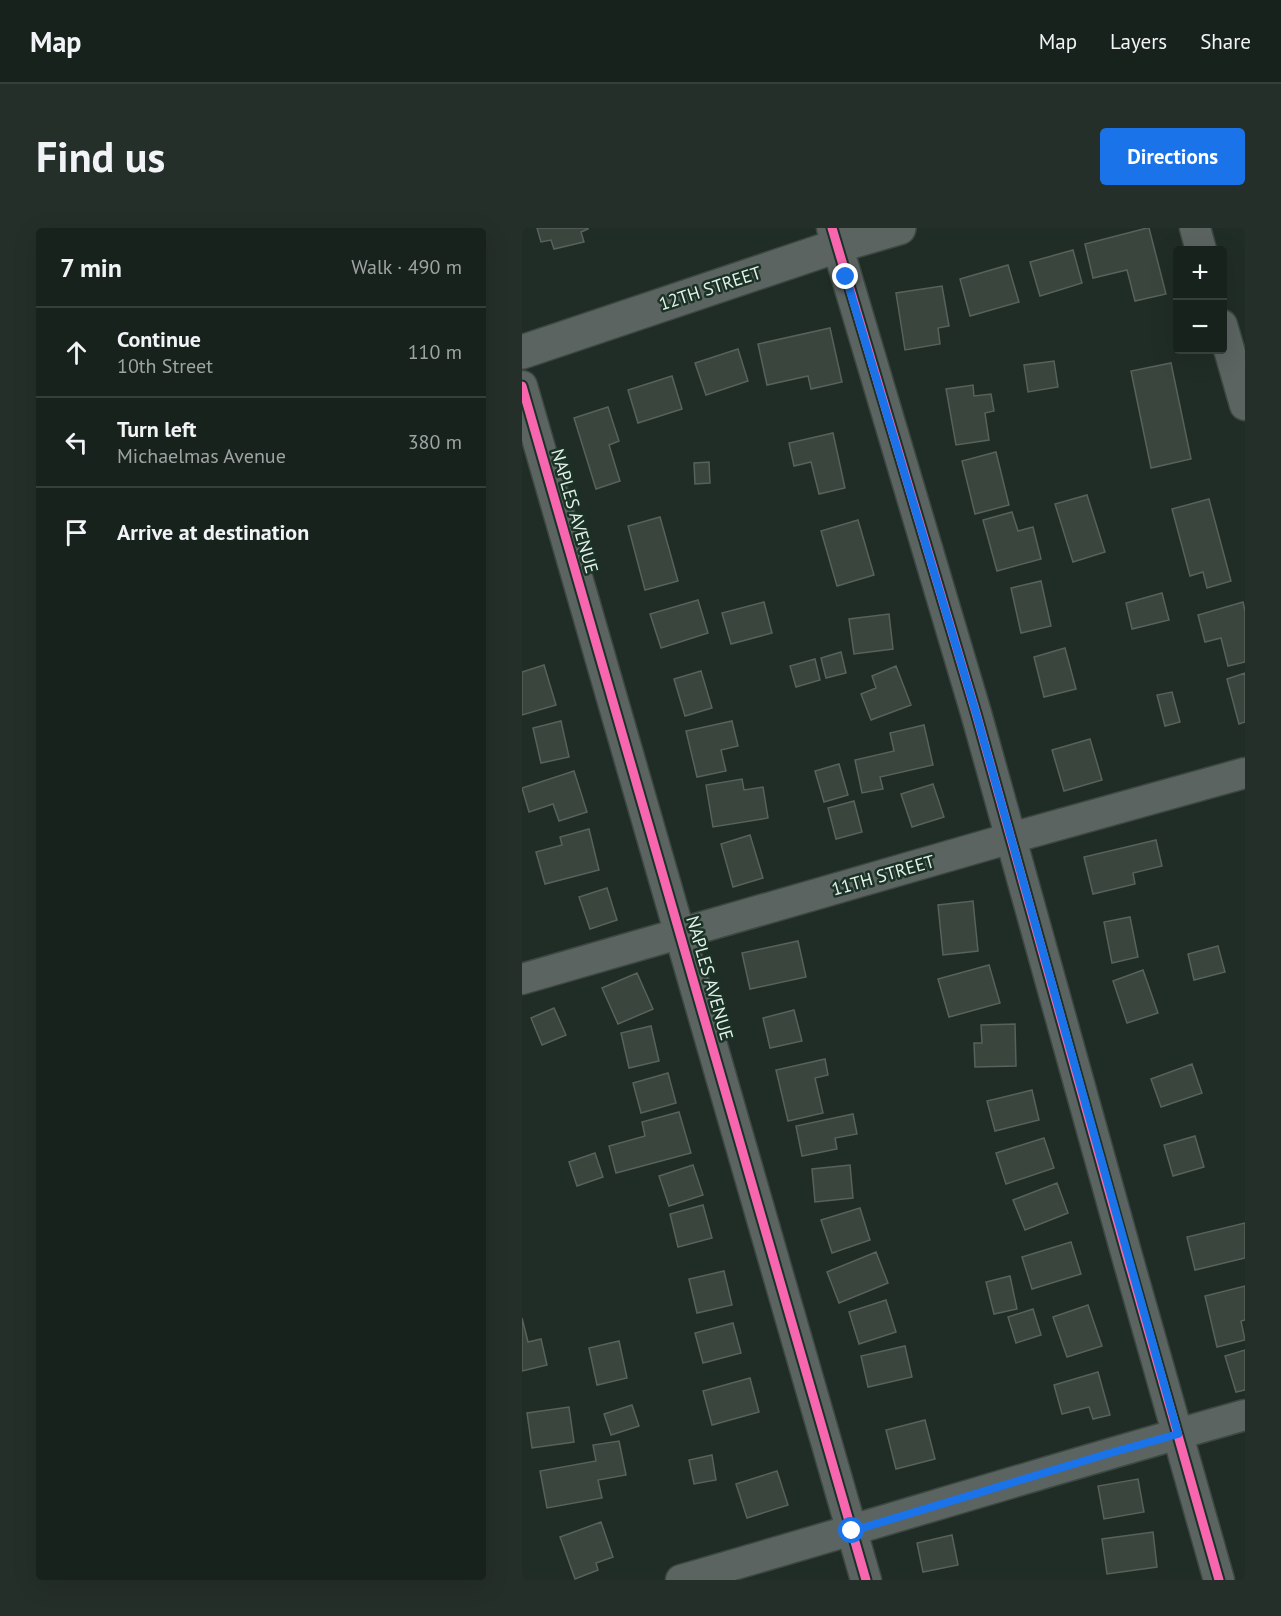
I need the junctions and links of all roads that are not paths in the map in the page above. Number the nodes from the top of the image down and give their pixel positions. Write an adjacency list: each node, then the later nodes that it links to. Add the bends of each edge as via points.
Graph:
1 (899, 228): 3 (main road, 12TH STREET)
2 (1195, 228): 4 (street)
3 (834, 237): 6 (main road, 12TH STREET); 10 (street)
4 (1200, 246)
5 (1227, 342): 8 (street)
6 (522, 352)
7 (522, 386): 11 (street, NAPLES AVENUE)
8 (1245, 405)
9 (1245, 773): 10 (street, 11TH STREET)
10 (1011, 838): 11 (street, 11TH STREET); 14 (street)
11 (680, 934): 12 (street, 11TH STREET); 15 (street, NAPLES AVENUE)
12 (522, 979)
13 (1245, 1415): 14 (street)
14 (1178, 1434): 15 (street); 18 (street)
15 (852, 1531): 16 (street); 17 (street, NAPLES AVENUE)
16 (681, 1580)
17 (866, 1580)
18 (1219, 1580)

